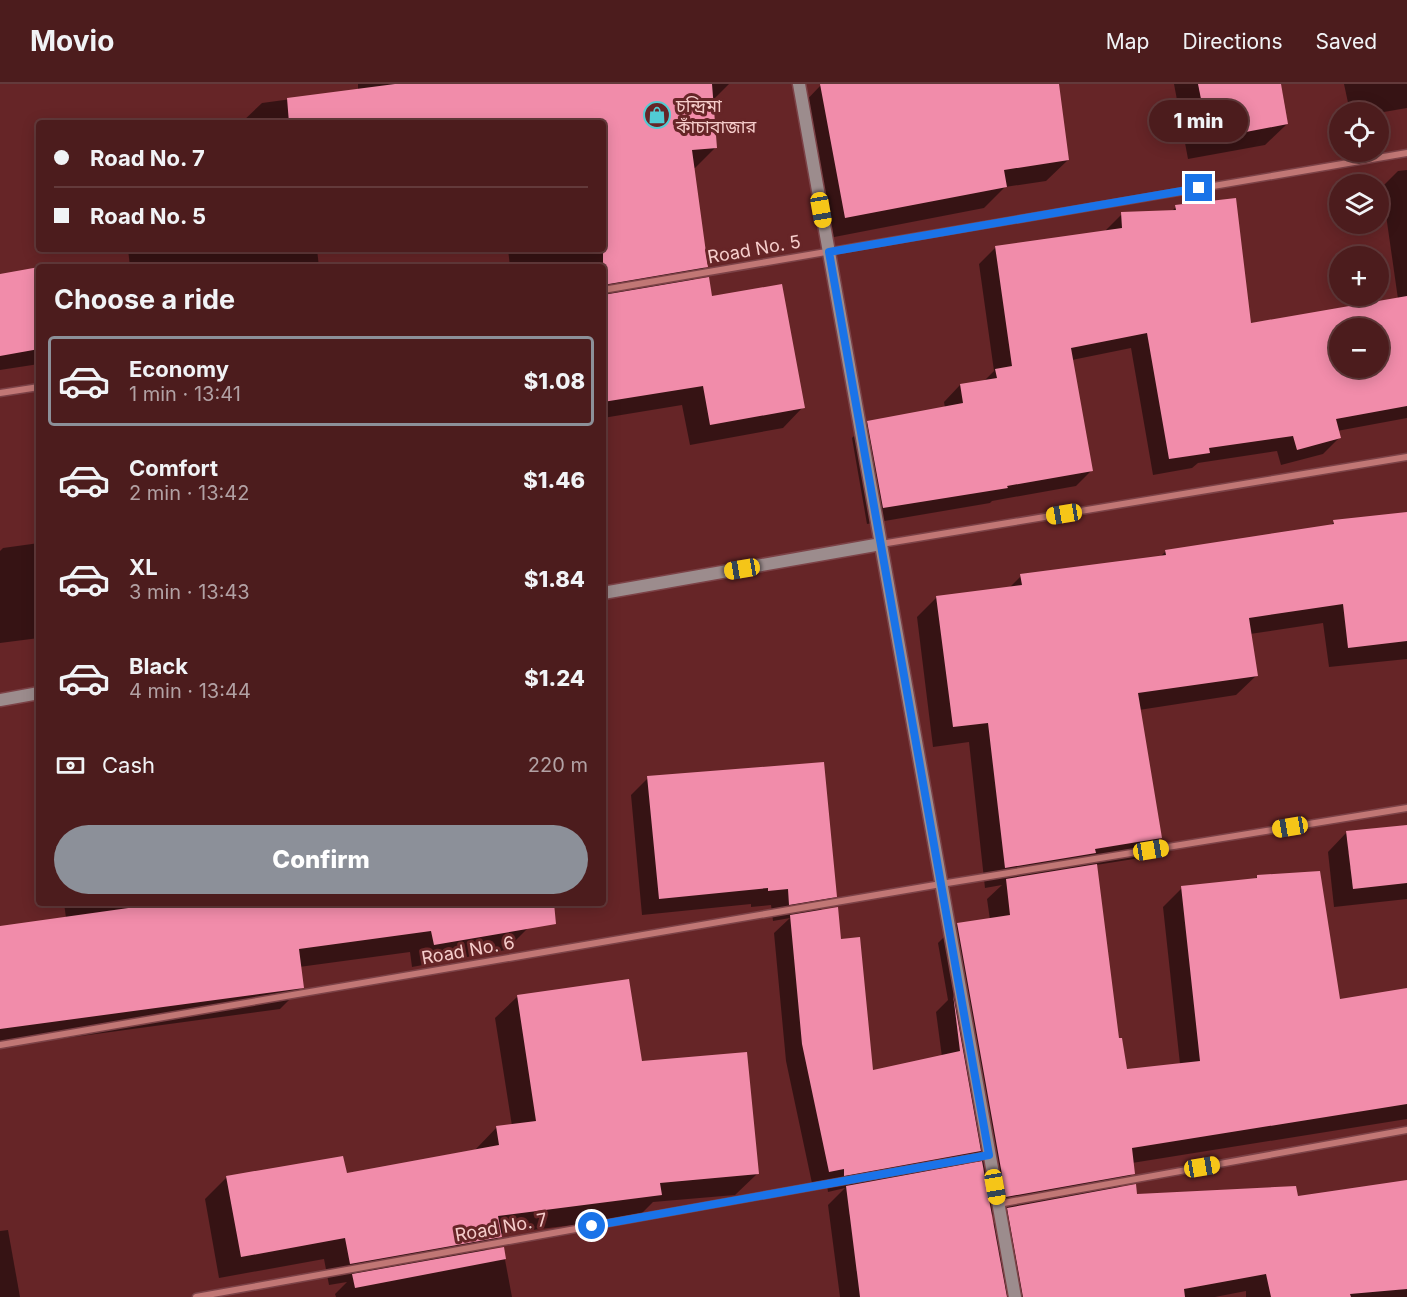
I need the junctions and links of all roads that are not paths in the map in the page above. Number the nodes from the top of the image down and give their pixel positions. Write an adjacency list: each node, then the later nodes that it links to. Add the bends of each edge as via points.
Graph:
1 (799, 84): 3 (street)
2 (1407, 153): 3 (street, Road No. 5)
3 (829, 252): 4 (street, Road No. 5); 8 (street)
4 (606, 289)
5 (36, 387): 6 (street)
6 (0, 393)
7 (1407, 458): 8 (street)
8 (881, 544): 9 (street); 13 (street)
9 (606, 592)
10 (36, 694): 11 (street)
11 (0, 700)
12 (1407, 808): 13 (street, Road No. 6)
13 (941, 884): 14 (street, Road No. 6); 16 (street)
14 (0, 1045)
15 (1407, 1130): 17 (street)
16 (989, 1155): 17 (street); 18 (street, Road No. 7)
17 (998, 1204): 19 (street)
18 (196, 1297)
19 (1015, 1297)

